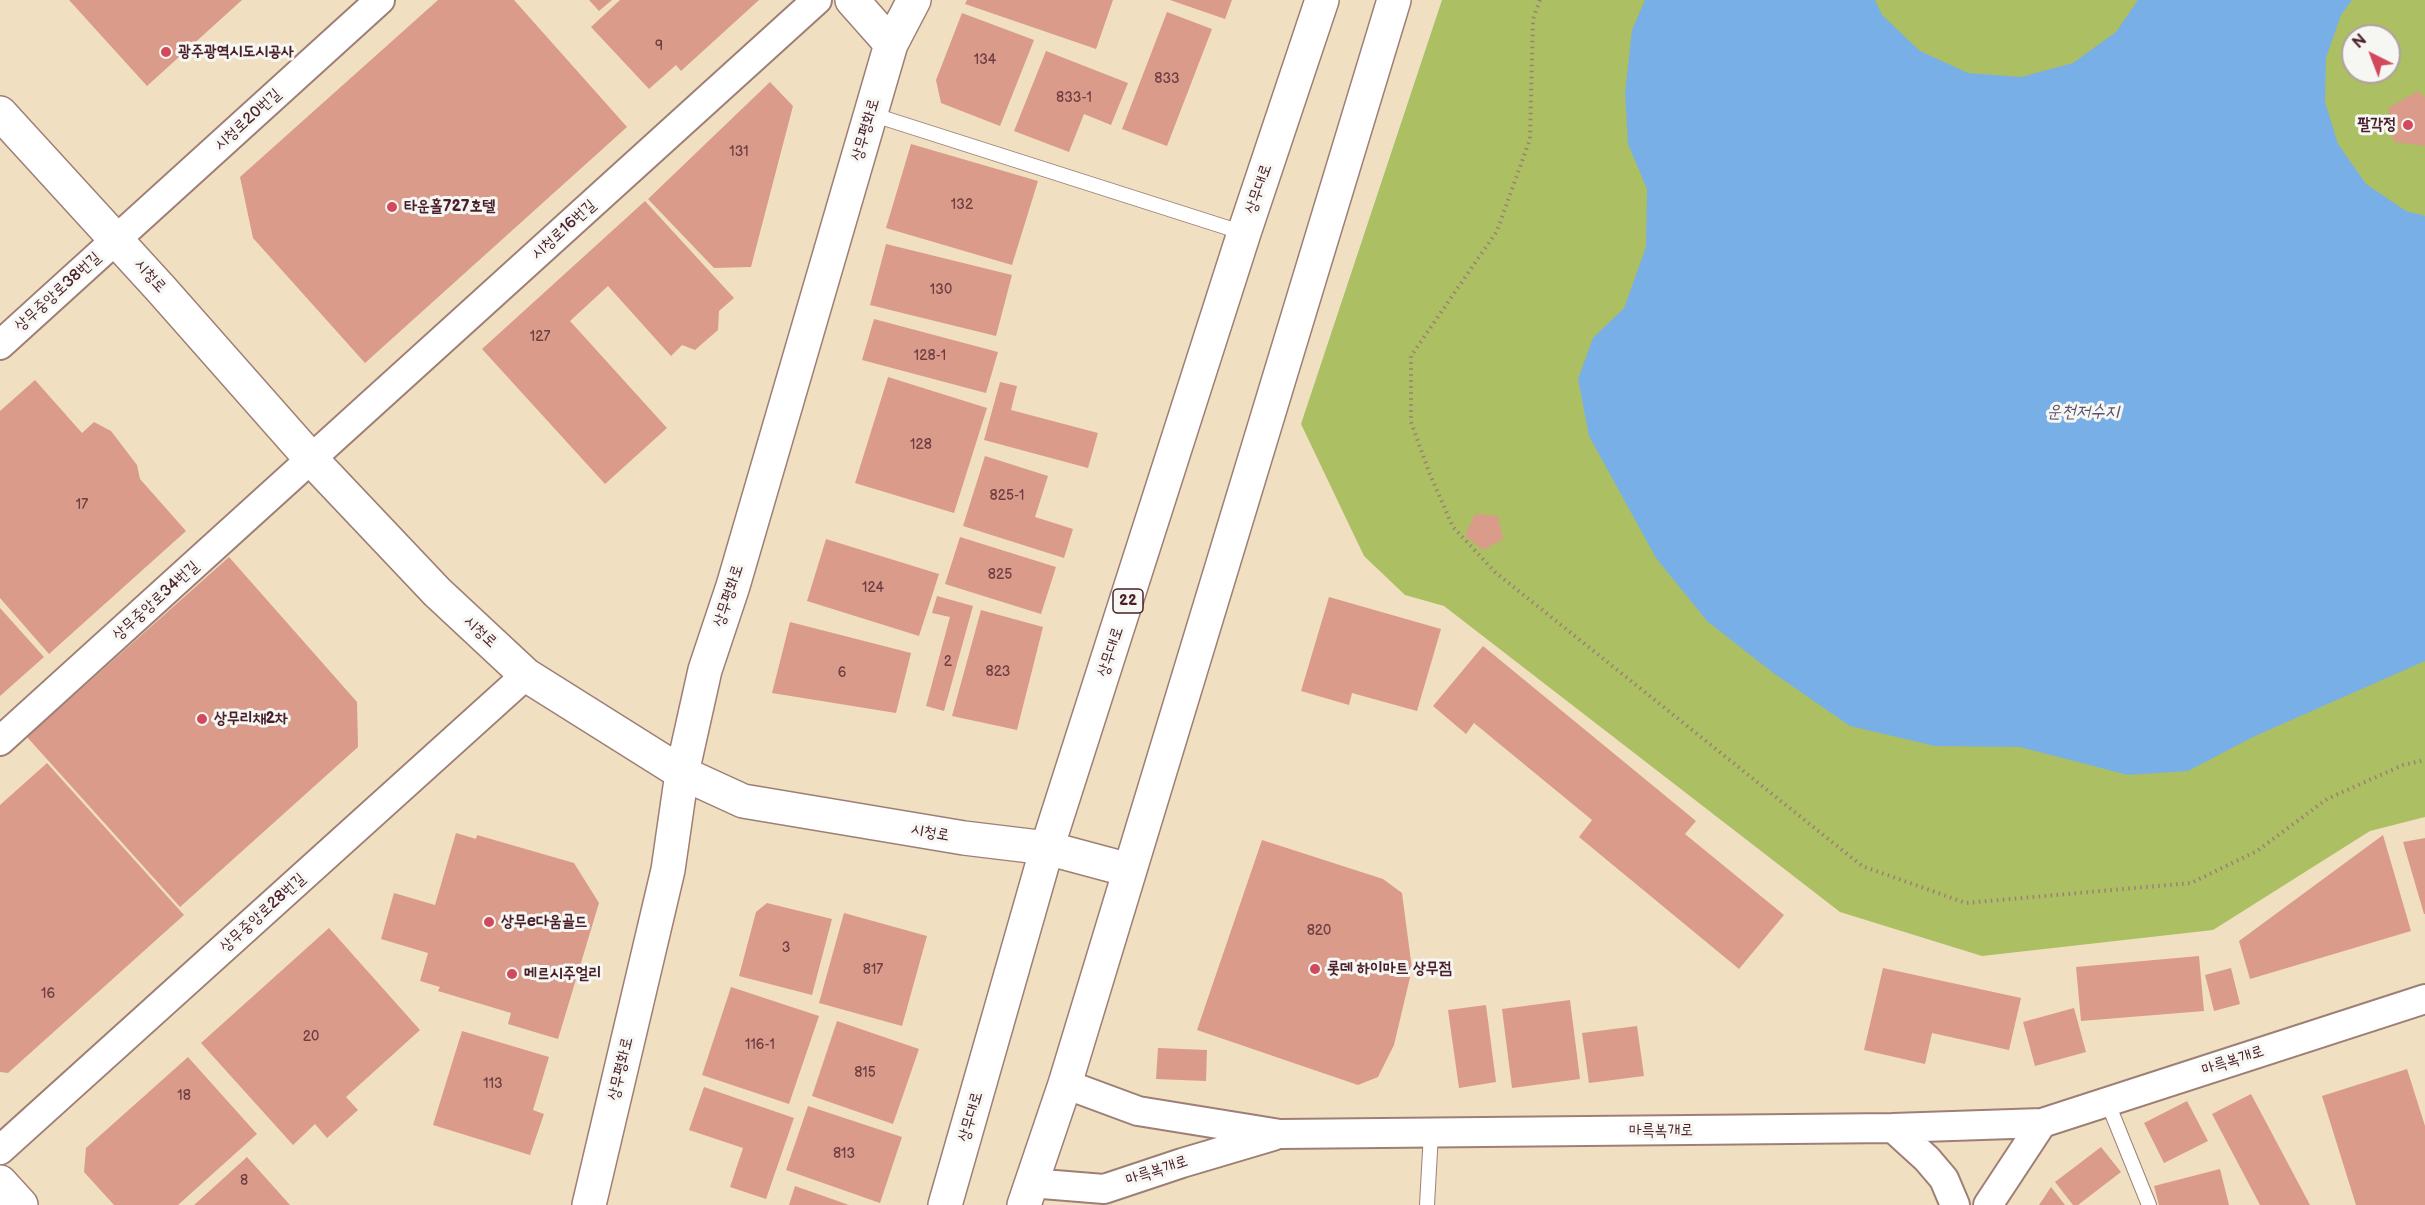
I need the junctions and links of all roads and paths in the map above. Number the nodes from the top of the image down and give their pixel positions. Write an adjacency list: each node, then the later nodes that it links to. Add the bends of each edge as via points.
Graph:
1 (380, 0): 12 (street, 시청로20번길)
2 (817, 0): 14 (street, 시청로16번길)
3 (852, 0): 8 (street)
4 (914, 0): 8 (street, 상무평화로)
5 (1322, 0): 11 (street, 상무대로 / 22)
6 (1395, 0): 20 (street)
7 (1540, 0): 17 (path, via 1533,19 1530,139 1497,231 1411,356 1411,422 1429,472 1453,527 1495,572 1862,866 1966,903 2191,883 2257,851 2327,799 2403,765)
8 (891, 44): 10 (street, 상무평화로)
9 (0, 113): 12 (street, 시청로)
10 (871, 114): 11 (lane); 18 (street, 상무평화로, via 705,670)
11 (1244, 233): 19 (street, 상무대로 / 22)
12 (116, 239): 13 (street, 상무중앙로38번길); 14 (street, 시청로)
13 (0, 345)
14 (312, 460): 15 (street, 시청로, via 436,592); 16 (street, 상무중앙로34번길)
15 (526, 675): 18 (street, 시청로); 28 (street, 상무중앙로28번길)
16 (0, 741)
17 (2425, 760)
18 (682, 773): 19 (street, 시청로, via 743,801); 32 (street, 상무평화로, via 669,870)
19 (1047, 848): 20 (street, 시청로); 33 (street, 상무대로 / 22)
20 (1129, 870): 22 (street)
21 (2425, 999): 23 (street, 마륵복개로)
22 (1065, 1083): 27 (street, 마륵복개로, via 1138,1111); 30 (street)
23 (2108, 1101): 24 (street, 마륵복개로); 37 (lane)
24 (2042, 1123): 25 (street, 마륵복개로); 36 (street)
25 (1893, 1128): 26 (street, 마륵복개로); 35 (street, via 1944,1179)
26 (1431, 1133): 27 (street, 마륵복개로); 34 (lane)
27 (1280, 1134): 30 (street, 마륵복개로, via 1104,1189)
28 (0, 1150)
29 (0, 1182): 31 (street)
30 (1027, 1194)
31 (21, 1205)
32 (589, 1205)
33 (945, 1205)
34 (1427, 1205)
35 (1955, 1205)
36 (1988, 1205)
37 (2149, 1205)

